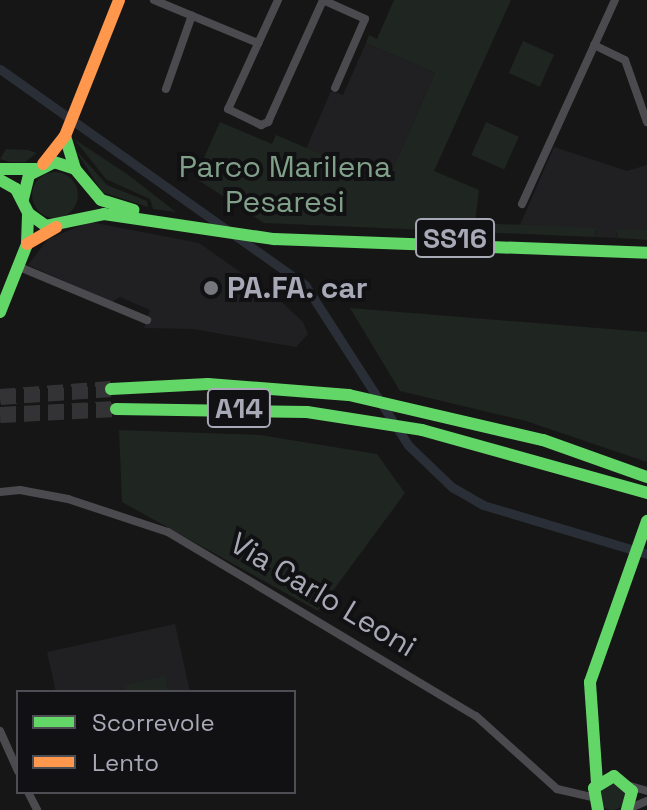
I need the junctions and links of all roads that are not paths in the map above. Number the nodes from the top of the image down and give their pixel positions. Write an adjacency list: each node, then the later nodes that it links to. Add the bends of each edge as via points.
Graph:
1 (119, 0): 11 (main road)
2 (154, 0): 5 (street)
3 (278, 0): 6 (street)
4 (615, 0): 7 (street)
5 (192, 15): 6 (street); 9 (street)
6 (258, 43): 8 (street, via 227,106 261,125 268,122 323,0 365,19)
7 (594, 45): 10 (street, via 625,60); 18 (street)
8 (335, 88)
9 (166, 89)
10 (647, 122)
11 (65, 136): 12 (main road); 14 (main road)
12 (40, 166): 13 (main road); 14 (main road); 17 (main road, via 25,182)
13 (0, 169)
14 (75, 169): 16 (main road, SS16)
15 (0, 180): 17 (main road)
16 (86, 187): 20 (main road); 21 (main road, SS16, via 112,205)
17 (23, 199): 19 (main road)
18 (522, 204)
19 (28, 213): 22 (main road); 23 (main road)
20 (78, 218): 21 (main road, SS16, via 104,214); 22 (main road, SS16)
21 (188, 226): 24 (main road, SS16); 25 (main road, SS16, via 274,239)
22 (57, 227): 23 (main road)
23 (27, 244): 26 (main road)
24 (647, 246)
25 (647, 253)
26 (17, 266): 27 (main road); 29 (street)
27 (5, 281): 28 (main road)
28 (0, 312)
29 (147, 320)
30 (111, 389): 32 (main road, A14, via 208,384 349,395 423,408 543,440)
31 (116, 409): 34 (main road, A14, via 206,406 362,420 422,430)
32 (647, 477)
33 (0, 492): 43 (street, Via Carlo Leoni, via 20,490 68,499 168,532 476,716 557,789)
34 (647, 493)
35 (647, 521): 37 (main road, via 590,682)
36 (0, 731): 38 (street)
37 (597, 746): 39 (main road); 40 (main road)
38 (16, 767)
39 (625, 782): 40 (main road); 41 (street); 44 (main road, via 633,798)
40 (597, 783): 43 (main road)
41 (647, 791)
42 (647, 801): 44 (street)
43 (595, 806)
44 (627, 810)

